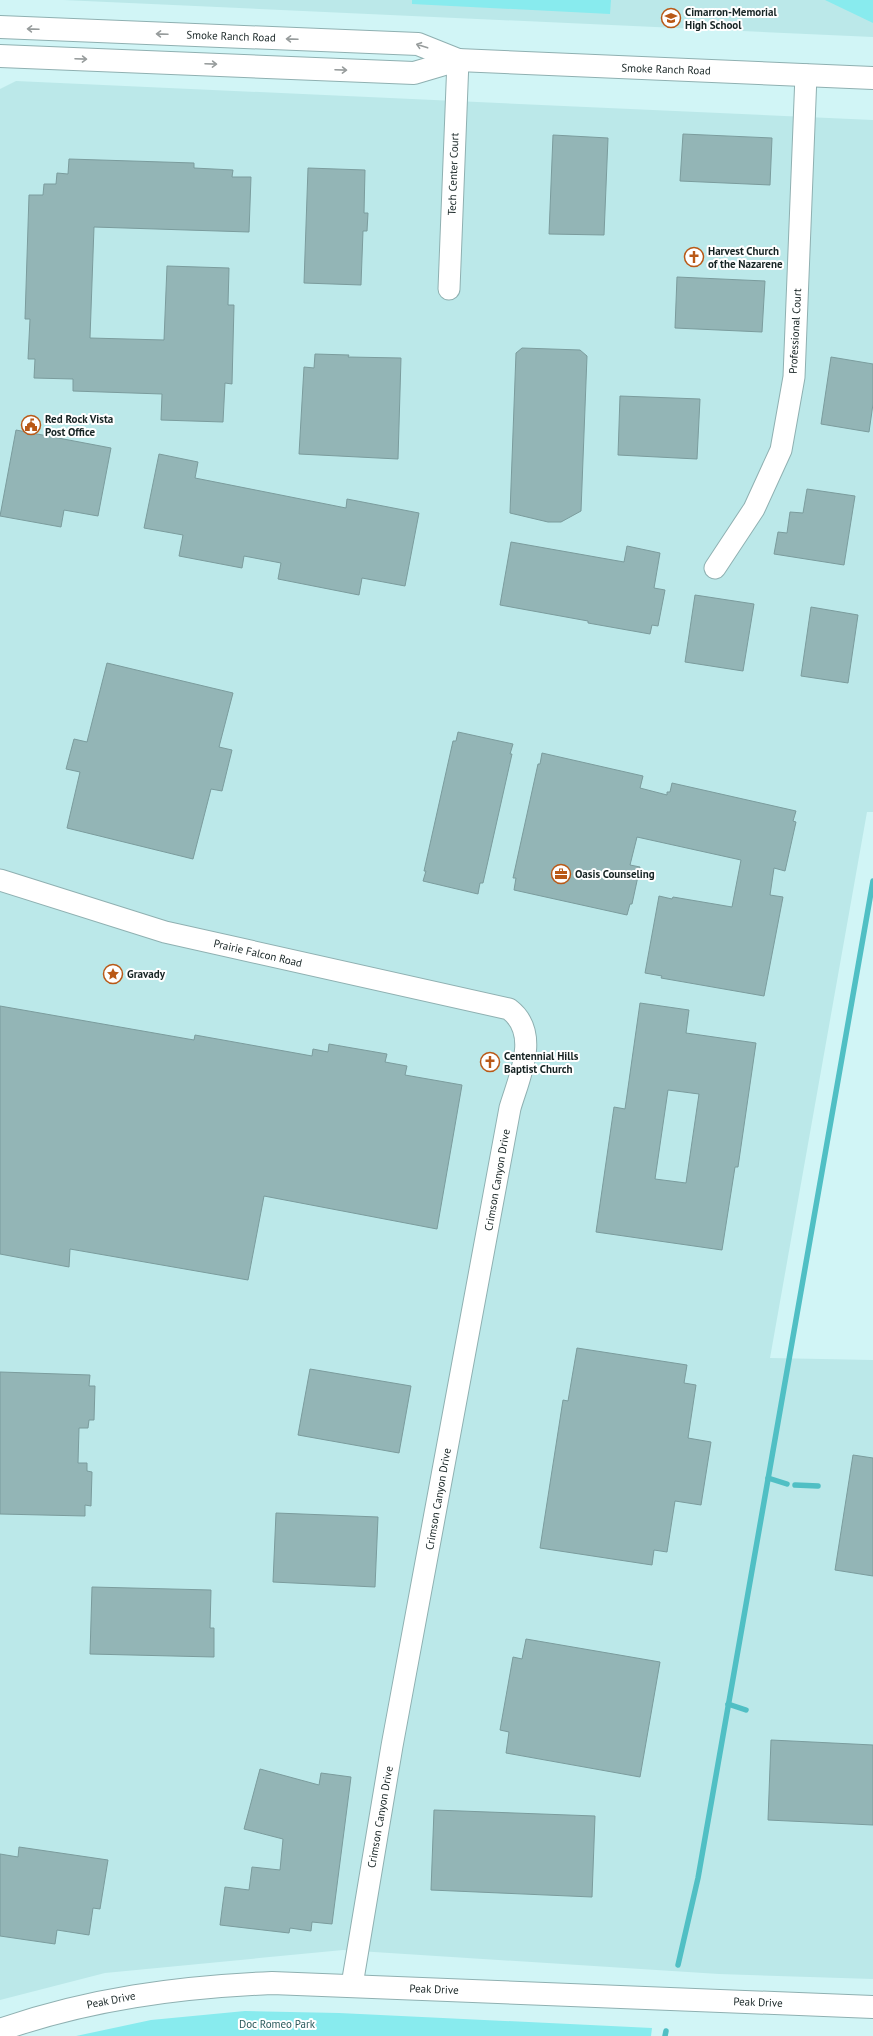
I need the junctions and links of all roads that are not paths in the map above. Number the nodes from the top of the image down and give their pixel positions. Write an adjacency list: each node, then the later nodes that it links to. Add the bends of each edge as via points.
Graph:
1 (0, 27): 3 (main road, Smoke Ranch Road, one-way to 1, via 418,44)
2 (10, 56): 3 (main road, Smoke Ranch Road, one-way to 3, via 414,73); 4 (main road)
3 (458, 60): 5 (main road, Smoke Ranch Road); 7 (street, Tech Center Court)
4 (0, 65)
5 (806, 75): 6 (main road, Smoke Ranch Road); 8 (street, Professional Court, via 794,377 781,450 754,509)
6 (873, 78)
7 (449, 289)
8 (715, 568)
9 (0, 880): 10 (street, Prairie Falcon Road, via 165,932 466,998 509,1009)
10 (517, 1015): 11 (street, Crimson Canyon Drive, via 523,1023 527,1038 524,1060 510,1108 392,1746)
11 (352, 1985): 12 (main road, Peak Drive); 13 (main road, Peak Drive, via 272,1983 189,1988 100,2002)
12 (873, 2007)
13 (0, 2030)

